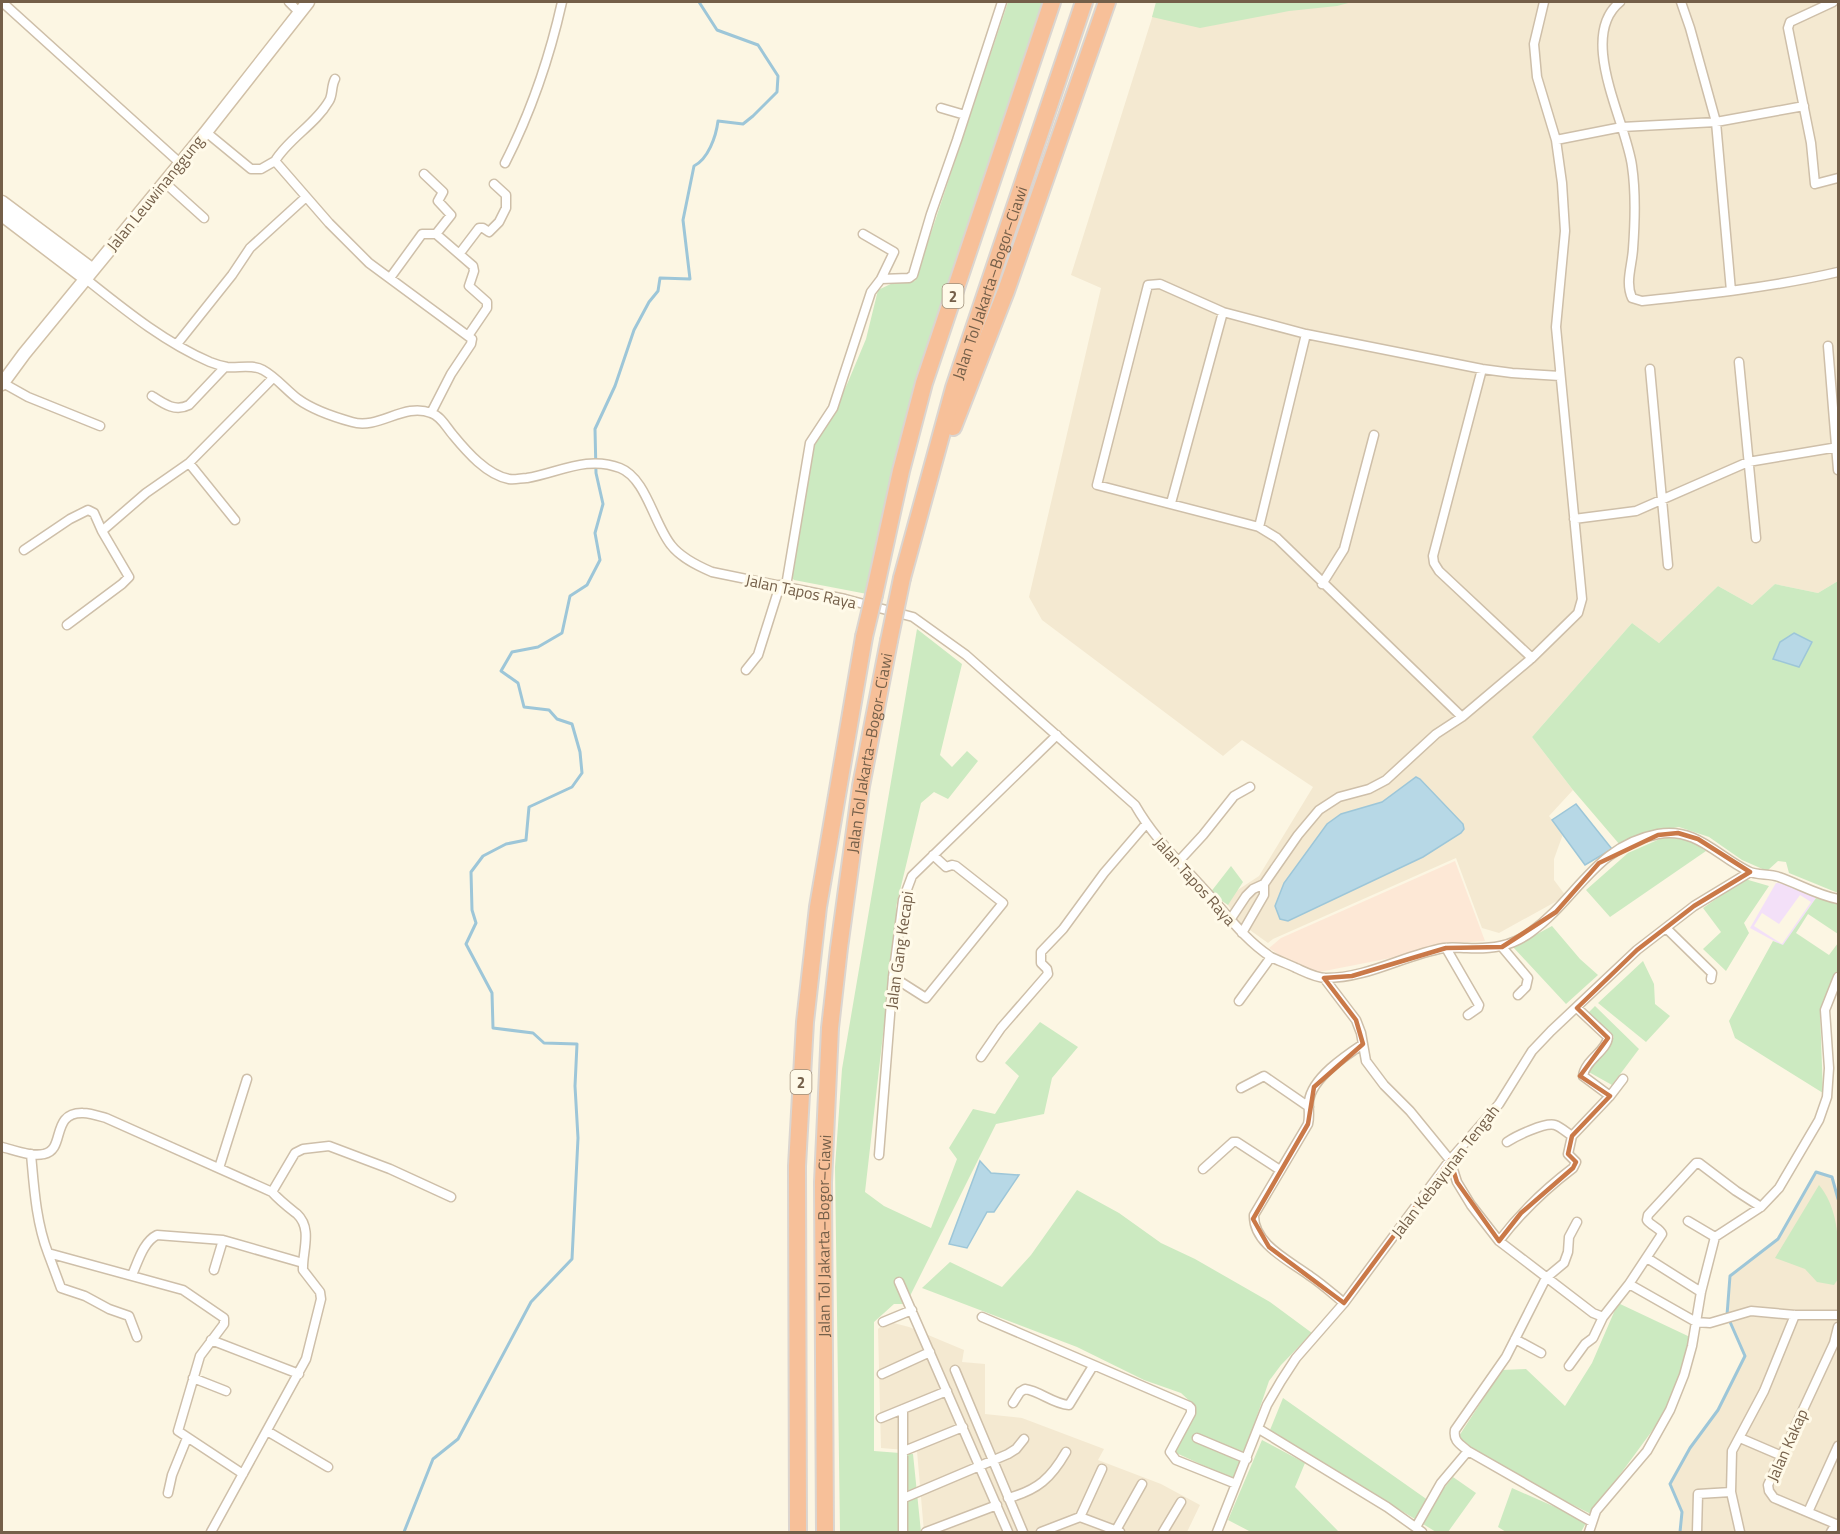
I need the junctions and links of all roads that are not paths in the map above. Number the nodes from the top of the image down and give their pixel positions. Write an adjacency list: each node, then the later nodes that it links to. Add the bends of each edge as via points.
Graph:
1 (2, 2): 23 (street)
2 (289, 2): 13 (street)
3 (308, 2): 13 (main road, Jalan Leuwinanggung)
4 (562, 2): 24 (street, via 540,85)
5 (1000, 2): 17 (street)
6 (1052, 2): 191 (highway, Jalan Tol Jakarta–Bogor–Ciawi / 2, bridge, via 924,383 901,471 864,637 818,907 805,1022 797,1166)
7 (1084, 2): 69 (highway, Jalan Tol Jakarta–Bogor–Ciawi / 2, via 954,388)
8 (1107, 2): 69 (highway)
9 (1544, 2): 21 (street, via 1534,44 1537,77)
10 (1620, 2): 19 (street, via 1603,29 1601,54)
11 (1681, 2): 18 (street)
12 (1833, 2): 15 (street, via 1790,22 1788,28)
13 (299, 12): 20 (main road, Jalan Leuwinanggung)
14 (335, 78): 22 (street, via 330,100 318,117)
15 (1804, 106): 18 (street); 26 (street, via 1815,184)
16 (941, 108): 17 (street)
17 (966, 115): 39 (street, via 913,275)
18 (1716, 122): 19 (street); 40 (street)
19 (1622, 127): 21 (street); 40 (street, via 1632,165 1635,208 1628,287 1632,298 1642,301)
20 (206, 132): 22 (street, via 250,169 258,171); 23 (main road, Jalan Leuwinanggung)
21 (1556, 140): 50 (street, via 1565,231 1556,327)
22 (275, 161): 29 (street)
23 (180, 163): 27 (main road, Jalan Leuwinanggung)
24 (505, 163)
25 (424, 174): 33 (street, via 442,192 438,201 452,215)
26 (1839, 178)
27 (164, 182): 32 (street); 37 (main road, Jalan Leuwinanggung)
28 (494, 184): 35 (street, via 506,195 507,205 490,231 479,228)
29 (306, 197): 38 (street, via 349,244); 44 (street, via 250,248)
30 (2, 202): 37 (main road)
31 (2, 215): 37 (main road)
32 (204, 218)
33 (436, 234): 35 (street); 38 (street, via 422,234)
34 (863, 234): 39 (street, via 894,252)
35 (460, 253): 43 (street, via 474,268 470,288 487,303)
36 (1839, 272): 40 (street)
37 (90, 274): 44 (street, via 98,288 142,323); 52 (main road, Jalan Leuwinanggung)
38 (390, 278): 43 (street)
39 (881, 279): 72 (street, via 867,301 833,408 810,443)
40 (1731, 291)
41 (1223, 312): 42 (street); 62 (street); 62 (street, via 1160,284 1148,285 1097,485)
42 (1306, 334): 48 (street); 65 (street)
43 (468, 336): 54 (street, via 471,344)
44 (177, 344): 47 (street)
45 (1827, 346): 57 (street)
46 (1739, 362): 58 (street)
47 (225, 367): 51 (street, via 256,367); 53 (street, via 184,408 172,408)
48 (1482, 369): 50 (street); 74 (street, via 1434,563)
49 (1650, 369): 61 (street)
50 (1560, 376): 63 (street)
51 (273, 378): 54 (street, via 298,399 352,422 367,424 416,410); 59 (street)
52 (2, 384): 55 (street)
53 (152, 396)
54 (431, 413): 72 (street, Jalan Tapos Raya, via 478,460 505,478 513,480 594,463 620,468 640,485 658,525 683,556 712,572)
55 (100, 426)
56 (1374, 435): 71 (street, via 1344,549)
57 (1837, 447): 58 (street); 60 (street)
58 (1748, 462): 61 (street); 67 (street)
59 (189, 463): 64 (street); 66 (street)
60 (1839, 470)
61 (1663, 498): 63 (street, via 1636,511); 70 (street)
62 (1171, 503): 65 (street)
63 (1574, 519): 74 (street, via 1582,598 1578,613)
64 (235, 520)
65 (1259, 526): 71 (street)
66 (102, 531): 68 (street, via 94,513 88,510); 73 (street, via 129,577)
67 (1756, 538)
68 (24, 550)
69 (908, 555): 192 (highway, Jalan Tol Jakarta–Bogor–Ciawi / 2, bridge, via 861,786 830,1028 823,1182)
70 (1668, 565)
71 (1322, 584): 76 (street)
72 (783, 586): 75 (street, via 758,655); 77 (street, Jalan Tapos Raya, via 913,617 966,655)
73 (67, 625)
74 (1532, 658): 76 (street)
75 (746, 670)
76 (1462, 717): 83 (street, via 1436,734 1386,780 1339,797 1319,810)
77 (1057, 735): 79 (street, Jalan Tapos Raya, via 1135,805); 80 (street, Jalan Gang Kecapi)
78 (1250, 788): 81 (street, via 1234,796)
79 (1146, 824): 81 (street, Jalan Tapos Raya); 100 (street, via 1041,952 1041,963 1048,974)
80 (933, 855): 91 (street, Jalan Gang Kecapi, via 912,876 903,900); 91 (street, via 946,867 956,866 1003,903 926,998)
81 (1179, 861): 85 (street, Jalan Tapos Raya)
82 (1750, 872): 84 (street, Jalan Tapos Raya, via 1777,876); 86 (street, Jalan Kebayunan Tengah); 88 (street, Jalan Tapos Raya, via 1698,839 1678,832 1638,840 1599,862 1556,912 1531,933)
83 (1264, 884): 85 (street, via 1246,896); 87 (street, via 1264,895)
84 (1839, 898)
85 (1230, 920): 87 (street, Jalan Tapos Raya)
86 (1666, 928): 94 (street, via 1712,973); 97 (street, Jalan Kebayunan Tengah, via 1637,950)
87 (1242, 933): 90 (street, Jalan Tapos Raya)
88 (1502, 947): 89 (street, Jalan Tapos Raya); 95 (street, via 1528,978)
89 (1446, 948): 93 (street, Jalan Tapos Raya, via 1352,976); 98 (street, via 1479,1005)
90 (1271, 957): 93 (street, Jalan Tapos Raya); 96 (street)
91 (893, 977): 110 (street, Jalan Gang Kecapi)
92 (1839, 977): 117 (street, via 1825,1010 1827,1097 1819,1120 1779,1188)
93 (1324, 978): 99 (street, via 1356,1020)
94 (1711, 979)
95 (1518, 995)
96 (1239, 1001)
97 (1577, 1008): 104 (street, via 1608,1037 1583,1076); 111 (street, Jalan Kebayunan Tengah, via 1532,1051 1499,1104)
98 (1468, 1015)
99 (1363, 1044): 105 (street, via 1317,1083); 111 (street, via 1366,1061)
100 (981, 1057)
101 (247, 1079): 112 (street)
102 (1623, 1079): 104 (street)
103 (1241, 1088): 105 (street, via 1264,1076)
104 (1610, 1096): 106 (street)
105 (1309, 1107): 114 (street, via 1308,1124)
106 (1572, 1136): 107 (street, via 1548,1125); 122 (street, via 1568,1154 1576,1162 1573,1168 1541,1193)
107 (1507, 1142)
108 (2, 1147): 109 (street)
109 (32, 1154): 112 (street, via 52,1150 63,1120 83,1113 116,1122); 123 (street, via 35,1198)
110 (879, 1155)
111 (1450, 1160): 122 (street, via 1457,1182); 132 (street, Jalan Kebayunan Tengah)
112 (219, 1168): 115 (street)
113 (1203, 1169): 114 (street, via 1235,1142)
114 (1280, 1170): 132 (street, via 1254,1215 1255,1224 1269,1247)
115 (272, 1192): 116 (street, via 295,1153 329,1146); 125 (street, via 301,1219 306,1233)
116 (450, 1197)
117 (1761, 1207): 120 (street); 124 (street, via 1699,1163 1648,1215 1647,1220 1662,1234)
118 (1688, 1221): 120 (street)
119 (1577, 1222): 128 (street, via 1569,1237 1564,1263)
120 (1715, 1237): 131 (street)
121 (223, 1240): 125 (street); 126 (street); 127 (street, via 157,1235 145,1246)
122 (1499, 1242): 128 (street)
123 (48, 1253): 127 (street); 141 (street, via 61,1288 129,1316)
124 (1647, 1258): 130 (street); 131 (street)
125 (303, 1263): 150 (street, via 304,1273 321,1299)
126 (214, 1270)
127 (132, 1275): 143 (street, via 185,1291 222,1316 225,1322)
128 (1546, 1278): 137 (street); 142 (street)
129 (899, 1282): 133 (street)
130 (1629, 1284): 137 (street); 139 (street)
131 (1701, 1292): 139 (street)
132 (1344, 1303): 159 (street, Jalan Kebayunan Tengah, via 1291,1366 1267,1405)
133 (912, 1310): 138 (street); 145 (street)
134 (1795, 1315): 135 (street); 139 (street, via 1751,1311 1720,1321); 163 (street)
135 (1839, 1315)
136 (982, 1317): 147 (street)
137 (1603, 1317): 148 (street, via 1593,1338)
138 (883, 1322)
139 (1696, 1322): 186 (street, via 1684,1375 1670,1410 1647,1451 1596,1511)
140 (1839, 1327): 144 (street, Jalan Kakap)
141 (137, 1338)
142 (1515, 1339): 146 (street); 167 (street, via 1455,1430 1455,1440)
143 (211, 1340): 150 (street); 152 (street, via 200,1356)
144 (1836, 1343): 169 (street, Jalan Kakap)
145 (930, 1352): 151 (street); 154 (street)
146 (1541, 1353)
147 (1093, 1366): 155 (street, via 1069,1405 1024,1389); 177 (street, via 1191,1408 1171,1455)
148 (1569, 1366)
149 (956, 1370): 171 (street)
150 (299, 1374): 160 (street)
151 (882, 1374)
152 (193, 1378): 153 (street); 161 (street, via 178,1429)
153 (226, 1391)
154 (947, 1391): 156 (street); 158 (street)
155 (1013, 1403)
156 (903, 1409): 157 (street); 166 (street)
157 (881, 1418)
158 (963, 1427): 166 (street); 172 (street)
159 (1259, 1429): 170 (street, Jalan Kebayunan Tengah); 188 (street)
160 (267, 1431): 173 (street); 175 (street)
161 (187, 1438): 175 (street); 179 (street)
162 (1197, 1438): 170 (street)
163 (1740, 1438): 169 (street); 178 (street, via 1732,1451)
164 (1024, 1439): 171 (street, via 1016,1449)
165 (1839, 1446): 184 (street)
166 (904, 1451): 180 (street)
167 (1468, 1451): 186 (street); 188 (street, via 1441,1483)
168 (1066, 1452): 181 (street, via 1042,1484)
169 (1782, 1456): 184 (street, Jalan Kakap, via 1768,1491 1774,1498)
170 (1247, 1459): 177 (street, Jalan Kebayunan Tengah)
171 (993, 1460): 172 (street); 181 (street)
172 (979, 1465): 180 (street); 183 (street)
173 (328, 1467)
174 (1102, 1470): 185 (street)
175 (243, 1474): 190 (street)
176 (1142, 1484): 189 (street)
177 (1236, 1484): 199 (street, Jalan Kebayunan Tengah)
178 (1731, 1492): 201 (street, via 1698,1494); 202 (street)
179 (168, 1493)
180 (904, 1498): 193 (street)
181 (1008, 1498): 196 (street)
182 (1181, 1502): 198 (street)
183 (997, 1505): 194 (street); 195 (street)
184 (1808, 1512): 187 (street, Jalan Kakap)
185 (1080, 1517): 189 (street); 197 (street)
186 (1592, 1522): 200 (street)
187 (1837, 1524): 203 (street)
188 (1419, 1530)
189 (1117, 1532)
190 (211, 1533)
191 (798, 1533)
192 (825, 1533)
193 (903, 1533)
194 (926, 1533)
195 (1008, 1533)
196 (1023, 1533)
197 (1041, 1533)
198 (1162, 1533)
199 (1217, 1533)
200 (1589, 1533)
201 (1697, 1533)
202 (1740, 1533)
203 (1832, 1533)

